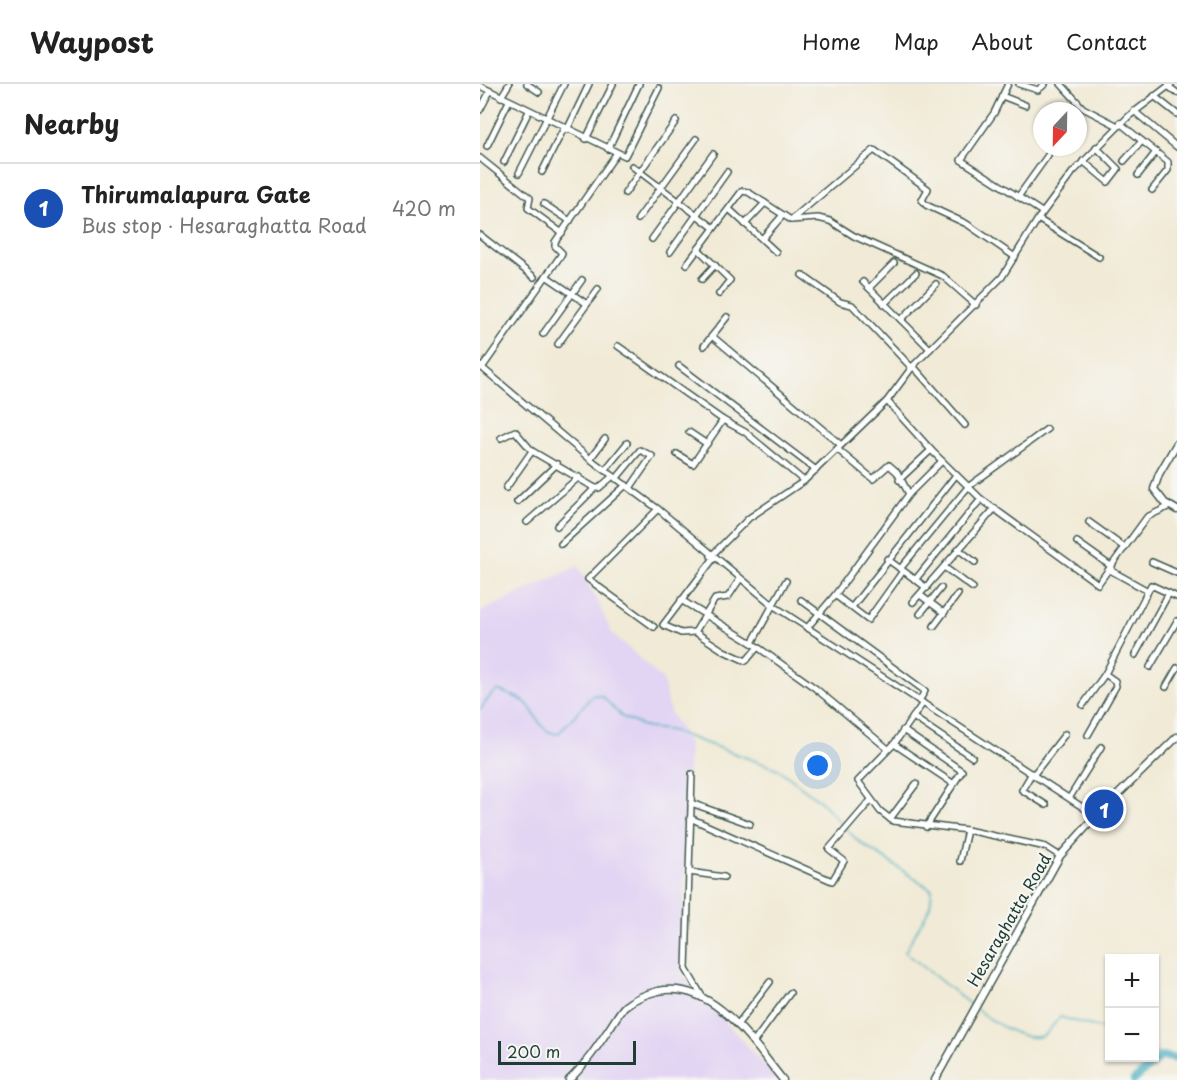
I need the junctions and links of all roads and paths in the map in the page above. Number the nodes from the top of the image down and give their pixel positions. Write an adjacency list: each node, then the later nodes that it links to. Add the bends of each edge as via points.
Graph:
1 (509, 84): 19 (street)
2 (564, 84): 26 (street)
3 (589, 84): 29 (street)
4 (612, 84): 31 (street)
5 (639, 84): 36 (street)
6 (1008, 84): 17 (street)
7 (1019, 84): 8 (street, via 1038,90)
8 (1045, 84)
9 (1061, 84): 28 (street, via 1077,104)
10 (531, 85): 15 (street)
11 (1169, 85): 16 (street); 18 (street)
12 (480, 86): 14 (street)
13 (659, 88): 38 (street, via 626,155)
14 (490, 91): 19 (street); 22 (street)
15 (539, 92)
16 (1177, 93)
17 (1002, 96): 21 (street); 54 (street, via 961,160)
18 (1154, 96): 24 (street); 25 (street)
19 (501, 97): 20 (street)
20 (509, 101): 23 (street); 33 (street)
21 (1025, 105)
22 (480, 110)
23 (529, 111): 26 (street); 44 (street)
24 (1134, 111): 28 (street); 35 (street)
25 (1177, 114)
26 (546, 119): 29 (street); 49 (street)
27 (676, 121): 47 (street)
28 (1119, 125): 32 (street); 34 (street)
29 (566, 129): 31 (street); 46 (street)
30 (696, 138): 51 (street)
31 (586, 139): 36 (street)
32 (1142, 141): 37 (street); 43 (street)
33 (487, 147)
34 (1096, 147): 42 (street); 42 (street, via 1118,169 1113,177 1105,182)
35 (1177, 147)
36 (608, 149): 38 (street)
37 (1156, 152): 50 (street); 52 (street, via 1169,166)
38 (616, 154): 65 (street)
39 (712, 154): 55 (street)
40 (1047, 156): 54 (street)
41 (480, 158): 68 (street, via 530,198 528,208)
42 (1083, 161): 59 (street)
43 (1124, 161)
44 (504, 162)
45 (632, 166): 47 (street)
46 (542, 172)
47 (640, 172): 51 (street); 53 (street)
48 (727, 172): 60 (street)
49 (519, 173)
50 (1138, 175)
51 (661, 188): 55 (street); 62 (street)
52 (1152, 190)
53 (625, 193)
54 (1018, 197): 59 (street)
55 (679, 201): 60 (street); 70 (street)
56 (765, 203): 58 (street, via 742,191); 61 (street); 66 (street)
57 (544, 204): 65 (street)
58 (729, 209): 66 (street); 67 (street)
59 (1042, 212): 63 (street)
60 (697, 214): 67 (street); 73 (street)
61 (783, 215): 64 (street); 71 (street)
62 (638, 219)
63 (1038, 219): 75 (street); 76 (street)
64 (791, 220): 75 (street, via 874,150 928,189 922,200 926,205 967,224); 94 (street, via 830,221 943,276)
65 (570, 221): 68 (street)
66 (745, 224): 71 (street)
67 (714, 228): 72 (street)
68 (562, 233): 82 (street, via 555,244 562,254)
69 (480, 235): 83 (street)
70 (652, 239)
71 (762, 239): 74 (street)
72 (698, 249): 78 (street); 79 (street)
73 (670, 252)
74 (776, 252)
75 (1016, 257): 94 (street)
76 (1099, 257)
77 (894, 263): 88 (street)
78 (687, 264)
79 (715, 265): 84 (street); 91 (street, via 730,280)
80 (916, 273): 93 (street)
81 (802, 275): 105 (street, via 840,302 852,305)
82 (546, 276): 90 (street); 104 (street)
83 (534, 277)
84 (702, 279)
85 (582, 280): 90 (street)
86 (863, 282): 88 (street)
87 (936, 284): 96 (street)
88 (869, 288): 93 (street)
89 (598, 289): 92 (street)
90 (572, 294): 92 (street); 97 (street)
91 (719, 294)
92 (587, 304): 99 (street)
93 (884, 304): 96 (street)
94 (976, 305): 102 (street)
95 (727, 317): 98 (street)
96 (901, 320): 102 (street)
97 (543, 334)
98 (712, 336): 101 (street); 116 (street)
99 (558, 344)
100 (618, 346): 107 (street)
101 (704, 346)
102 (930, 349): 105 (street)
103 (679, 366): 124 (street)
104 (481, 367): 120 (street)
105 (913, 367): 106 (street); 108 (street)
106 (887, 401): 116 (street); 117 (street)
107 (723, 420): 114 (street); 129 (street, via 745,432)
108 (965, 425)
109 (1047, 429): 131 (street)
110 (689, 432): 114 (street)
111 (501, 438): 118 (street, via 515,431)
112 (605, 439): 120 (street)
113 (627, 443): 123 (street)
114 (707, 444): 119 (street, via 693,464)
115 (1177, 444): 137 (main road, via 1154,489)
116 (839, 447): 124 (street); 128 (street, via 873,478 889,465)
117 (931, 450): 121 (street); 128 (street)
118 (532, 451): 122 (street); 132 (street)
119 (677, 454)
120 (590, 459): 123 (street)
121 (942, 461): 125 (street); 134 (street)
122 (557, 464): 126 (street); 136 (street)
123 (605, 470): 127 (street)
124 (816, 470): 129 (street)
125 (956, 475): 131 (street); 149 (street)
126 (579, 477): 133 (street); 141 (street)
127 (615, 478): 130 (street); 130 (street, via 640,450 652,456); 133 (street)
128 (899, 480): 134 (street)
129 (804, 481): 148 (street, via 749,518)
130 (628, 487): 139 (street); 145 (street)
131 (968, 487): 135 (street); 154 (street)
132 (506, 488)
133 (595, 488): 143 (street)
134 (909, 494): 165 (street)
135 (981, 499): 138 (street); 157 (street)
136 (517, 502)
137 (1170, 506): 140 (main road); 146 (street, via 1147,517)
138 (995, 508): 147 (street); 153 (street, via 1098,584)
139 (658, 509): 148 (street); 180 (street, via 588,579)
140 (1177, 510)
141 (527, 522)
142 (1089, 522): 146 (street)
143 (557, 526)
144 (1077, 542): 153 (street)
145 (561, 544)
146 (1125, 548): 153 (street)
147 (958, 549): 150 (street); 152 (street)
148 (713, 557): 156 (street); 168 (street)
149 (887, 560): 154 (street); 173 (street)
150 (975, 562)
151 (1152, 562): 155 (street)
152 (944, 567): 159 (street); 161 (street)
153 (1111, 568): 162 (street)
154 (902, 570): 157 (street); 173 (street, via 868,620)
155 (1177, 573)
156 (740, 579): 172 (street); 177 (street, via 728,597 715,599)
157 (915, 580): 159 (street)
158 (786, 581): 172 (street)
159 (927, 588): 166 (street)
160 (941, 588): 171 (street)
161 (973, 588)
162 (1148, 591): 163 (street, via 1151,585); 188 (street)
163 (1169, 593): 167 (street); 185 (street)
164 (958, 594): 174 (street)
165 (835, 595): 173 (street); 176 (street)
166 (920, 595): 170 (street); 171 (street)
167 (1177, 597)
168 (681, 600): 177 (street); 182 (street, via 663,625 681,633)
169 (801, 600): 176 (street)
170 (913, 602)
171 (930, 603): 174 (street); 175 (street)
172 (774, 606): 181 (street); 183 (street)
173 (852, 607)
174 (944, 613): 179 (street)
175 (920, 614)
176 (819, 615): 181 (street); 190 (street, via 925,691)
177 (706, 616): 182 (street); 183 (street)
178 (1177, 621): 186 (street)
179 (934, 626)
180 (654, 627)
181 (807, 628): 190 (street)
182 (695, 632): 184 (street, via 746,661)
183 (752, 643): 184 (street)
184 (758, 648): 199 (street, via 815,688)
185 (1135, 655)
186 (1150, 667)
187 (1177, 668): 189 (street)
188 (1104, 674): 191 (street); 195 (street, via 1116,686)
189 (1166, 687)
190 (921, 702): 192 (street); 201 (street)
191 (1083, 705)
192 (913, 717): 193 (street); 200 (street)
193 (903, 730): 197 (street); 204 (street, via 962,771)
194 (1065, 734): 201 (street)
195 (1088, 735)
196 (1177, 738): 209 (main road, Hesaraghatta Road)
197 (894, 744): 199 (street); 204 (street)
198 (1101, 747): 205 (street)
199 (888, 750): 206 (street, via 858,781)
200 (972, 757)
201 (1033, 773): 205 (street); 208 (street, via 1022,790)
202 (692, 774): 207 (street)
203 (916, 784): 211 (street)
204 (954, 784): 213 (street)
205 (1070, 797): 209 (street)
206 (871, 800): 210 (street, via 829,849 844,861 832,881); 211 (street)
207 (691, 803): 210 (street); 212 (street)
208 (1046, 805)
209 (1096, 816): 215 (main road, Hesaraghatta Road)
210 (690, 818): 217 (street)
211 (890, 819): 213 (street)
212 (750, 824)
213 (926, 826): 214 (street)
214 (967, 830): 215 (street, via 1046,847); 216 (street)
215 (1060, 856): 226 (main road, Hesaraghatta Road)
216 (960, 861)
217 (689, 872): 218 (street); 221 (street, via 686,969)
218 (724, 877)
219 (770, 982): 222 (street)
220 (789, 993): 223 (street)
221 (703, 998): 222 (main road); 224 (main road, via 668,989 644,994 624,1007 593,1054)
222 (737, 1025): 223 (main road)
223 (753, 1043): 225 (main road)
224 (569, 1080)
225 (783, 1080)
226 (936, 1080)

